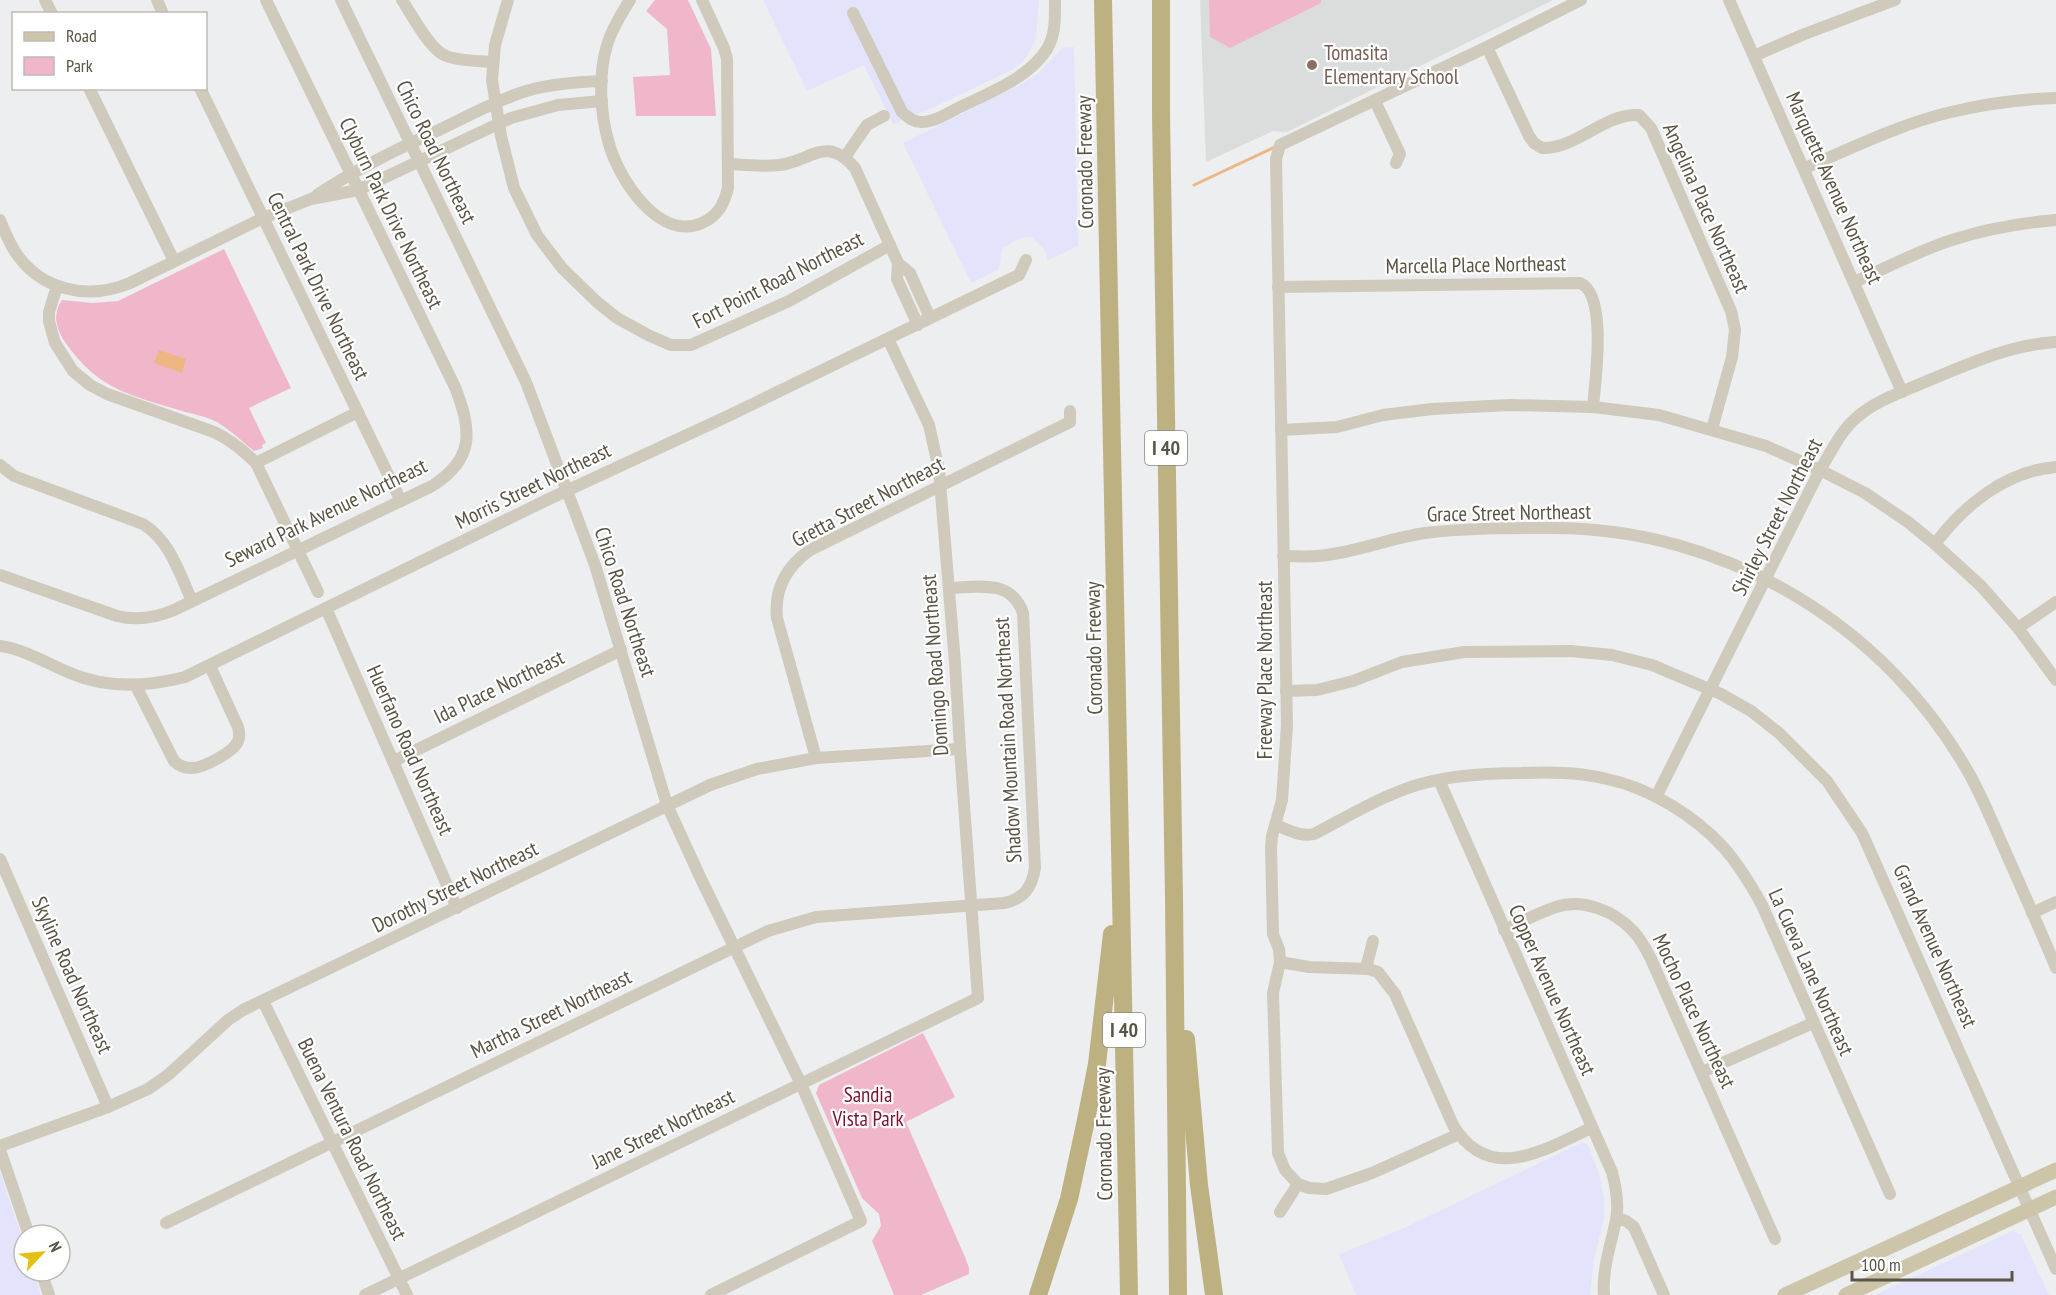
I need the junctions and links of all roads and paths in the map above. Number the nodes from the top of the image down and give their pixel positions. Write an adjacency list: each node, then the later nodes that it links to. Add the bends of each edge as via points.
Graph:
1 (266, 0): 32 (street, Clyburn Park Drive Northeast)
2 (341, 0): 26 (street, Chico Road Northeast)
3 (402, 0): 16 (street, via 439,52 459,59)
4 (508, 0): 16 (street, Fort Point Road Northeast)
5 (630, 0): 17 (street, via 607,46)
6 (702, 0): 30 (street, via 726,53)
7 (1055, 0): 13 (street, via 1051,42 1034,64 990,92 922,122 913,121 902,112)
8 (1103, 0): 84 (highway, Coronado Freeway / I 40)
9 (1161, 0): 90 (highway, I 40)
10 (1581, 0): 14 (street)
11 (1729, 0): 15 (street, Marquette Avenue Northeast)
12 (1895, 0): 15 (street)
13 (853, 13)
14 (1487, 47): 21 (street); 53 (street, Angelina Place Northeast, via 1529,136 1542,148 1560,145 1624,116 1639,115 1651,128 1731,311 1735,330 1732,357)
15 (1754, 56): 31 (street, Marquette Avenue Northeast)
16 (493, 62): 23 (street, Fort Point Road Northeast)
17 (602, 81): 22 (street); 23 (street, via 522,92)
18 (90, 90): 40 (street)
19 (201, 90): 35 (street, Central Park Drive Northeast)
20 (2056, 98): 31 (street, via 1951,112 1885,134)
21 (1375, 100): 29 (street, via 1400,154); 44 (street, Freeway Place Northeast, via 1280,145 1276,159)
22 (602, 101): 25 (street, via 558,105); 30 (street, via 615,160 633,191 669,224 681,228 695,226 712,217 724,201)
23 (495, 104): 25 (street, Fort Point Road Northeast); 26 (street)
24 (885, 116): 27 (street, via 867,125)
25 (498, 124): 28 (street); 38 (street, Fort Point Road Northeast, via 520,201 537,235 562,268 617,318 671,345 698,342 789,301)
26 (410, 143): 28 (street, Chico Road Northeast); 32 (street)
27 (845, 157): 30 (street, via 824,151 780,165); 38 (street, via 855,168)
28 (419, 161): 33 (street); 61 (street, Chico Road Northeast, via 526,382)
29 (1396, 163)
30 (729, 164)
31 (1805, 168): 42 (street, Marquette Avenue Northeast)
32 (350, 173): 33 (street, Clyburn Park Drive Northeast); 34 (street)
33 (358, 190): 34 (street); 55 (street, Clyburn Park Drive Northeast, via 455,387 467,424)
34 (311, 199): 35 (street)
35 (263, 219): 40 (street); 52 (street, Central Park Drive Northeast)
36 (0, 220): 43 (street, via 20,257 44,280)
37 (2056, 220): 42 (street, via 2018,223 1952,240)
38 (890, 245): 41 (street)
39 (1026, 260): 45 (street, Morris Street Northeast, via 1019,275)
40 (174, 261): 43 (street, via 130,284 107,291)
41 (898, 263): 45 (street, via 909,273); 46 (street, via 897,279)
42 (1854, 282): 49 (street, Marquette Avenue Northeast)
43 (57, 286): 56 (street, via 48,321 66,362 82,379 108,394 214,432 230,440)
44 (1278, 287): 50 (street, Marcella Place Northeast, via 1580,283 1591,296 1598,331); 54 (street, Freeway Place Northeast)
45 (930, 318): 46 (street, Morris Street Northeast)
46 (918, 325): 47 (street, Morris Street Northeast)
47 (888, 339): 60 (street, Domingo Road Northeast, via 929,425); 61 (street, Morris Street Northeast)
48 (2056, 342): 49 (street, Shirley Street Northeast, via 1993,354)
49 (1902, 392): 59 (street, Shirley Street Northeast, via 1856,418)
50 (1593, 407): 53 (street, via 1659,415); 54 (street, via 1510,405 1432,409 1337,427)
51 (1070, 411): 60 (street, Gretta Street Northeast, via 1070,422)
52 (358, 412): 56 (street); 62 (street, Central Park Drive Northeast)
53 (1712, 429): 59 (street, via 1766,446)
54 (1281, 430): 65 (street, Freeway Place Northeast)
55 (466, 448): 62 (street, Seward Park Avenue Northeast, via 462,458 441,480)
56 (256, 463): 64 (street)
57 (0, 465): 70 (street, via 14,476 150,528 167,547)
58 (2056, 466): 63 (street, via 2016,477 1992,489 1962,513)
59 (1820, 470): 63 (street, via 1865,494); 67 (street, Shirley Street Northeast)
60 (941, 485): 68 (street, Domingo Road Northeast); 82 (street, Gretta Street Northeast, via 810,550 795,561 781,582 777,618)
61 (567, 491): 72 (street, Morris Street Northeast); 75 (street, Chico Road Northeast)
62 (401, 501): 64 (street, Seward Park Avenue Northeast)
63 (1935, 544): 73 (street, via 1981,586)
64 (299, 549): 69 (street); 70 (street, Seward Park Avenue Northeast)
65 (1284, 556): 67 (street, Grace Street Northeast, via 1319,556 1427,533 1584,529 1676,545 1719,558); 80 (street, Freeway Place Northeast)
66 (0, 575): 70 (street, Seward Park Avenue Northeast, via 128,619 164,614)
67 (1766, 579): 79 (street, Shirley Street Northeast); 94 (street, Grace Street Northeast, via 1842,626 1920,702 1970,775)
68 (950, 588): 81 (street, Domingo Road Northeast); 92 (street, Shadow Mountain Road Northeast, via 1003,589 1017,600 1024,620 1034,877 1026,892 1016,899)
69 (318, 592)
70 (192, 601)
71 (2056, 602): 73 (street)
72 (326, 608): 76 (street, Morris Street Northeast); 83 (street, Huerfano Road Northeast)
73 (2018, 628): 77 (street)
74 (0, 646): 78 (street, Morris Street Northeast, via 74,675)
75 (621, 650): 83 (street, Ida Place Northeast); 87 (street, Chico Road Northeast)
76 (210, 666): 78 (street, Morris Street Northeast, via 175,680); 78 (street, via 239,734 232,750 197,768 174,761)
77 (2056, 680)
78 (136, 686)
79 (1711, 689): 80 (street, Grand Avenue Northeast, via 1652,664 1612,655 1518,651 1464,652 1402,662 1317,690); 86 (street, Shirley Street Northeast); 113 (street, Grand Avenue Northeast, via 1751,711 1792,745 1827,781 1862,833)
80 (1286, 691): 88 (street, Freeway Place Northeast, via 1285,774)
81 (960, 749): 82 (street, Dorothy Street Northeast); 92 (street, Domingo Road Northeast)
82 (816, 759): 87 (street, Dorothy Street Northeast, via 744,772)
83 (394, 761): 93 (street, Huerfano Road Northeast)
84 (1119, 764): 129 (highway, via 1112,944 1097,1064 1069,1199); 130 (highway, Coronado Freeway / I 40)
85 (1439, 780): 86 (street, via 1489,773 1568,773 1610,779); 88 (street, via 1394,794 1314,834 1306,836); 95 (street, Copper Avenue Northeast)
86 (1656, 797): 103 (street, La Cueva Lane Northeast, via 1688,817 1732,859 1762,905)
87 (667, 805): 93 (street, Dorothy Street Northeast); 97 (street, Chico Road Northeast)
88 (1276, 825): 98 (street, Freeway Place Northeast, via 1271,847 1273,934)
89 (0, 859): 106 (street, Skyline Road Northeast)
90 (1174, 897): 131 (highway, I 40); 132 (highway, via 1199,1185)
91 (2056, 902): 94 (street)
92 (972, 905): 97 (street, Martha Street Northeast, via 816,917 768,931); 101 (street, Domingo Road Northeast)
93 (457, 908): 102 (street, Dorothy Street Northeast)
94 (2032, 913): 100 (street, Grace Street Northeast)
95 (1504, 930): 104 (street, Mocho Place Northeast, via 1570,904 1593,907 1620,920 1633,930 1647,952); 107 (street, Copper Avenue Northeast)
96 (1373, 941): 99 (street)
97 (734, 947): 105 (street, Chico Road Northeast); 109 (street, Martha Street Northeast)
98 (1280, 962): 99 (street); 112 (street, Freeway Place Northeast, via 1273,993 1278,1153 1285,1170)
99 (1366, 968): 108 (street, via 1378,972 1395,994)
100 (2056, 968)
101 (978, 998): 105 (street, Jane Street Northeast)
102 (263, 1001): 106 (street, Dorothy Street Northeast, via 228,1020 148,1089); 109 (street, Buena Ventura Road Northeast)
103 (1812, 1023): 104 (street); 114 (street, La Cueva Lane Northeast)
104 (1702, 1072): 121 (street, Mocho Place Northeast)
105 (801, 1084): 124 (street, Jane Street Northeast); 128 (street, Chico Road Northeast, via 861,1221)
106 (108, 1107): 110 (street, Dorothy Street Northeast)
107 (1591, 1128): 108 (street, via 1517,1159 1486,1154); 118 (street, Copper Avenue Northeast, via 1612,1172 1617,1190)
108 (1459, 1134): 112 (street, via 1337,1187 1317,1189)
109 (332, 1143): 120 (street, Martha Street Northeast); 124 (street, Buena Ventura Road Northeast)
110 (0, 1148): 119 (street)
111 (2056, 1170): 113 (main road)
112 (1298, 1184): 117 (street)
113 (2019, 1187): 116 (street, Grand Avenue Northeast); 123 (main road)
114 (1890, 1194)
115 (2056, 1197): 116 (main road)
116 (2029, 1210): 122 (street, Grand Avenue Northeast); 125 (main road)
117 (1280, 1212)
118 (1617, 1218): 133 (street, Copper Avenue Northeast, via 1605,1264); 134 (street, via 1634,1227)
119 (25, 1223)
120 (166, 1223)
121 (1774, 1239)
122 (2056, 1269)
123 (1840, 1270): 125 (main road); 135 (main road)
124 (399, 1279): 126 (street, Jane Street Northeast); 127 (street, Buena Ventura Road Northeast)
125 (1848, 1294)
126 (365, 1295)
127 (407, 1295)
128 (711, 1295)
129 (1038, 1295)
130 (1129, 1295)
131 (1178, 1295)
132 (1214, 1295)
133 (1604, 1295)
134 (1664, 1295)
135 (1785, 1295)

